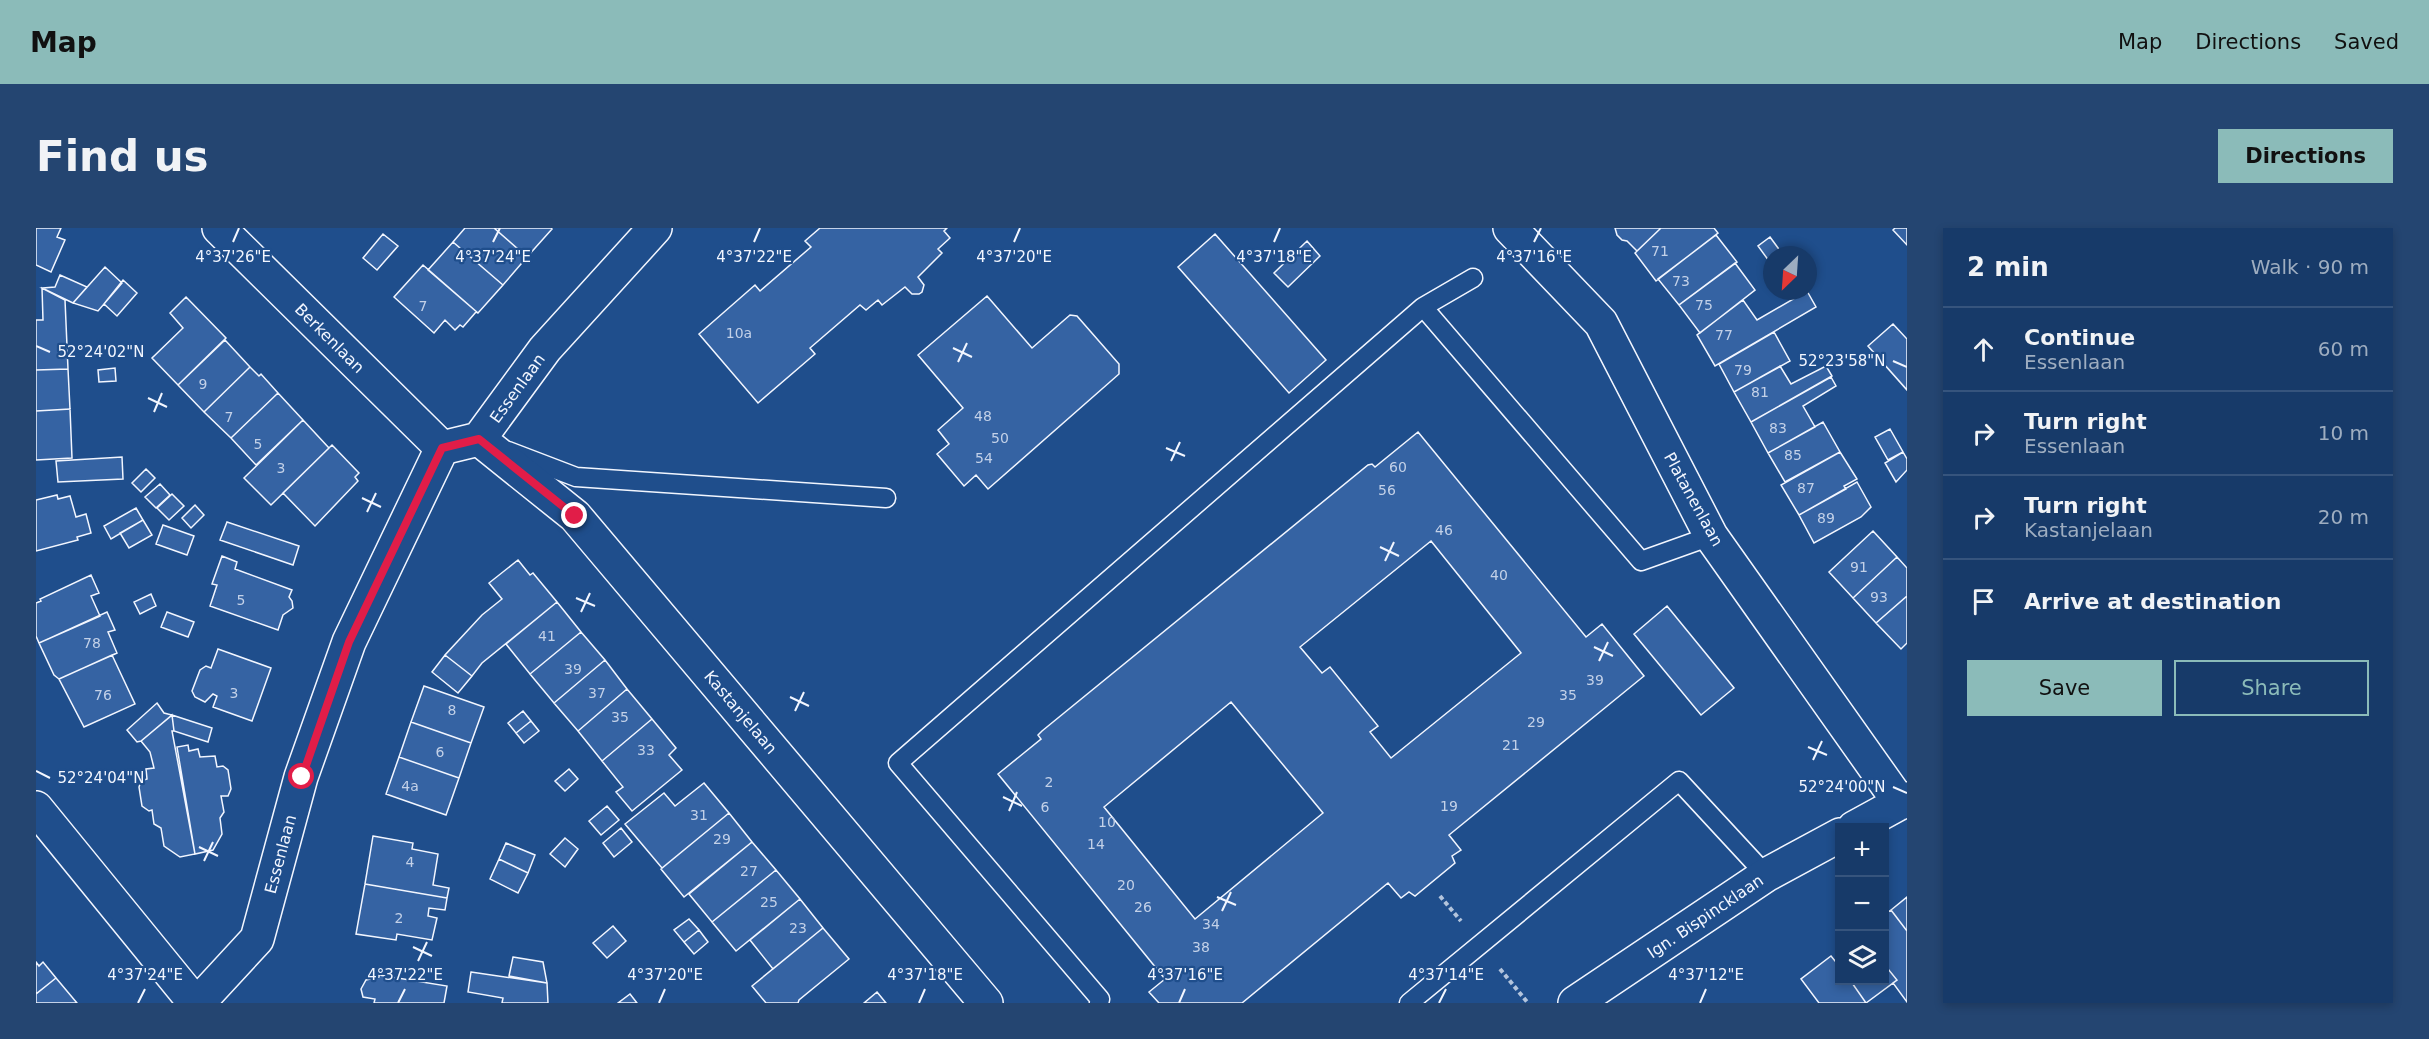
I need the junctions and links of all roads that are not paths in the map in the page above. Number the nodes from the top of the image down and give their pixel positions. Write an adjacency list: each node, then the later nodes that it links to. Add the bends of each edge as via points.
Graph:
1 (219, 228): 7 (street, Berkenlaan)
2 (655, 228): 6 (street, Essenlaan, via 545,349)
3 (1510, 228): 9 (street, Platanenlaan, via 1601,323)
4 (1473, 278): 5 (lane)
5 (1423, 307): 9 (lane, via 1641,561); 17 (lane, via 898,763 1100,999)
6 (479, 439): 7 (street, Essenlaan); 8 (lane, via 576,477); 16 (street, Kastanjelaan, via 575,516)
7 (442, 448): 15 (street, Essenlaan, via 349,642 302,777 257,939)
8 (886, 498)
9 (1711, 536): 10 (street, Platanenlaan)
10 (1903, 801): 12 (street)
11 (36, 808): 15 (street)
12 (1863, 823)
13 (1835, 837): 14 (street, Ign. Bispincklaan)
14 (1766, 876): 18 (lane, via 1679,781); 19 (street, Ign. Bispincklaan)
15 (196, 1003)
16 (986, 1003)
17 (1099, 1003)
18 (1409, 1003)
19 (1575, 1003)

